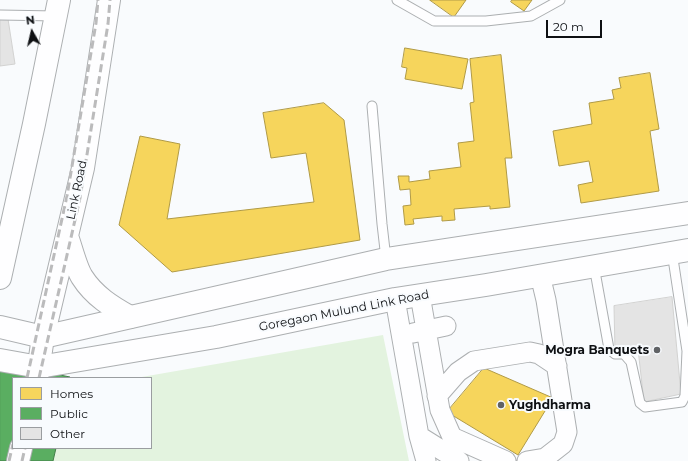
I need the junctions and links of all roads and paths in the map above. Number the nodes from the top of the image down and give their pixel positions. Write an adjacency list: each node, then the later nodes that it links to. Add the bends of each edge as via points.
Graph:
1 (109, 0): 8 (main road, Link Road, via 83,168)
2 (397, 0): 3 (lane, via 434,21 486,21 531,16)
3 (560, 0)
4 (57, 8): 5 (lane); 12 (main road)
5 (0, 15)
6 (372, 106): 10 (lane)
7 (688, 213): 10 (main road)
8 (67, 236): 15 (main road, via 81,277 96,295); 19 (main road, Link Road)
9 (680, 251): 11 (main road, Goregaon Mulund Link Road); 11 (lane, via 687,351 685,396 682,402 645,407 640,403 631,362 624,354 615,354 609,349)
10 (386, 259): 15 (main road)
11 (594, 266): 13 (main road, Goregaon Mulund Link Road)
12 (1, 273)
13 (540, 276): 14 (main road, Goregaon Mulund Link Road); 21 (street)
14 (408, 297): 18 (street); 22 (main road, Goregaon Mulund Link Road)
15 (130, 317): 19 (main road)
16 (446, 326): 18 (street)
17 (0, 327): 19 (main road)
18 (415, 332): 23 (street); 24 (street)
19 (43, 337): 22 (main road, Link Road)
20 (0, 360): 22 (main road, Goregaon Mulund Link Road)
21 (557, 366): 23 (street, via 539,354 530,352 474,361); 30 (street, via 567,432 563,444 545,458)
22 (38, 373)
23 (432, 391): 29 (street, via 452,437)
24 (419, 436): 27 (street); 28 (street)
25 (21, 449): 26 (main road)
26 (18, 461)
27 (426, 461)
28 (459, 461)
29 (506, 461)
30 (527, 461)

